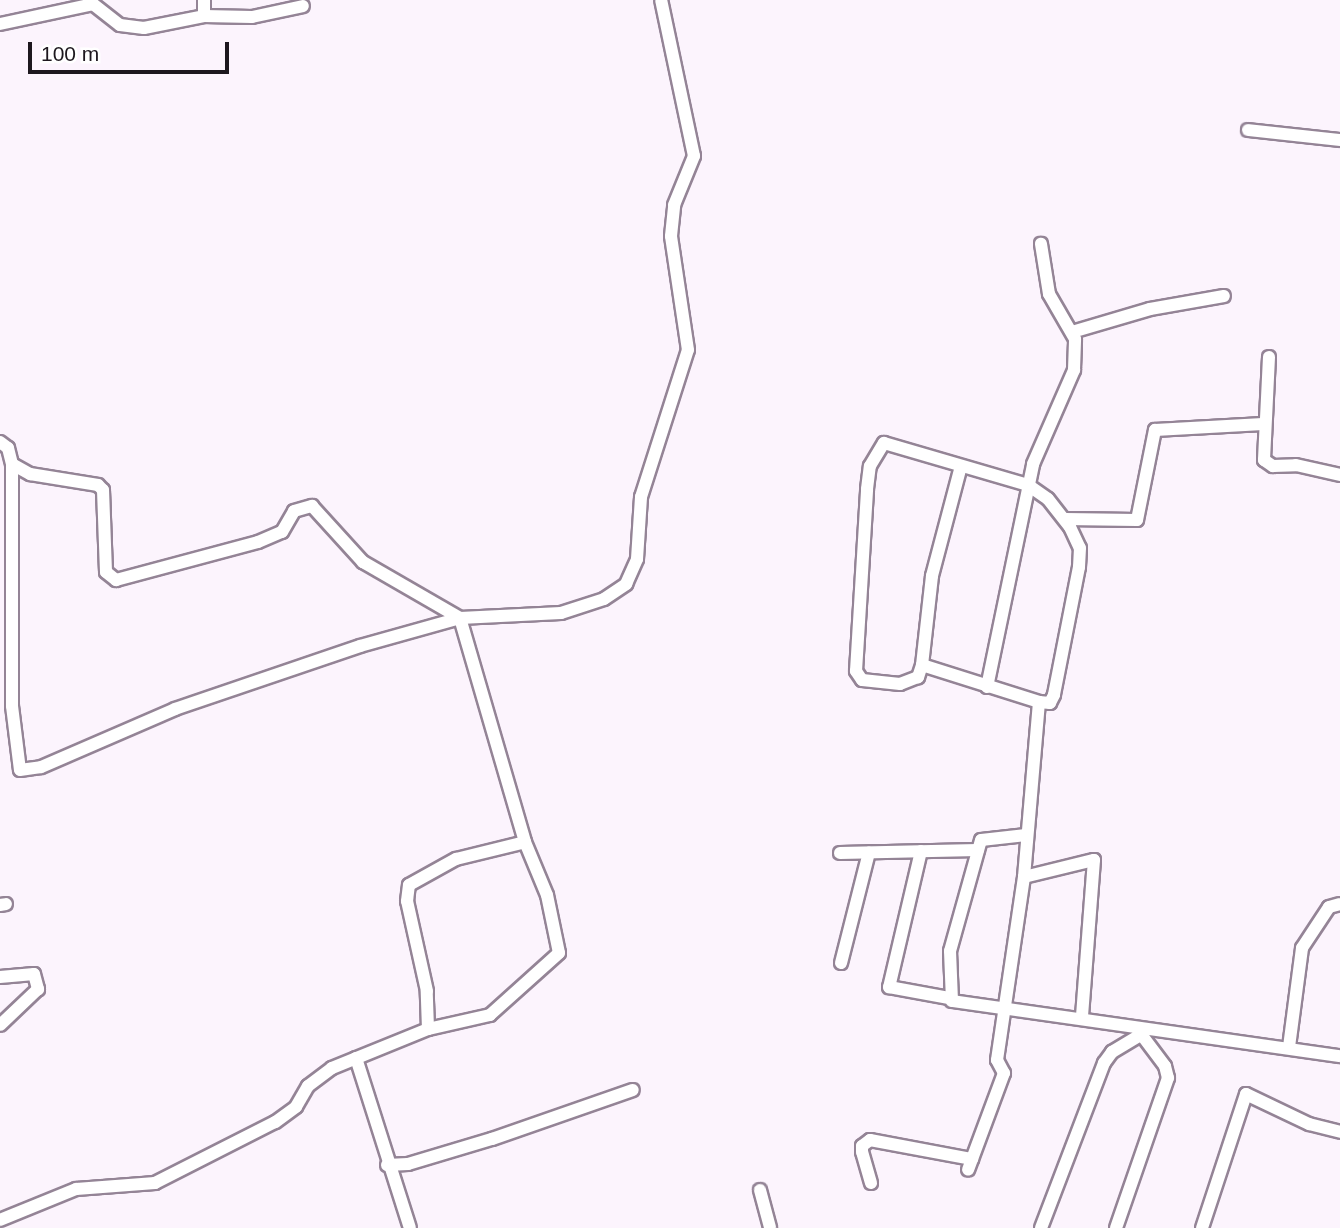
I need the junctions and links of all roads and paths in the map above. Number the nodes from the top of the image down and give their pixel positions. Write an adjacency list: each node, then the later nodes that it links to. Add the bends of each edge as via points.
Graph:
1 (204, 0): 4 (street)
2 (660, 0): 19 (street, via 694,156 674,205 671,236 672,267 688,350 641,497 635,570 626,584 604,599 561,613)
3 (303, 6): 4 (street, via 252,17)
4 (204, 16): 5 (street, via 127,27 93,4)
5 (0, 24)
6 (1248, 130): 7 (street)
7 (1340, 140)
8 (1041, 244): 10 (street, via 1049,294)
9 (1224, 296): 10 (street, via 1150,309)
10 (1072, 332): 17 (street, via 1074,370)
11 (1269, 357): 12 (street)
12 (1263, 424): 16 (street, via 1266,464); 18 (street, via 1155,430 1137,520)
13 (0, 442): 14 (street, via 8,448)
14 (12, 464): 19 (street, via 30,474 99,485 103,490 106,572 116,580 258,542 282,531 294,511 312,506 363,562); 19 (street, via 12,705 20,769 41,767 175,709 360,646)
15 (961, 466): 17 (street); 20 (street, via 932,576); 20 (street, via 888,443 877,448 870,466 856,671 862,680 900,684 918,677)
16 (1340, 475)
17 (1028, 485): 18 (street); 21 (street)
18 (1065, 519): 22 (street, via 1080,548 1079,567 1054,695 1050,703)
19 (460, 618): 24 (street)
20 (922, 665): 21 (street)
21 (988, 687): 22 (street)
22 (1039, 702): 23 (street)
23 (1026, 835): 25 (street, via 987,837); 29 (street)
24 (525, 842): 37 (street, via 456,859 409,885 407,901 427,990); 37 (street, via 547,895 558,956 490,1014)
25 (978, 850): 26 (street); 33 (street, via 950,951)
26 (920, 851): 27 (street); 33 (street, via 889,987)
27 (869, 852): 28 (street); 31 (street)
28 (840, 853)
29 (1024, 877): 34 (street); 35 (street, via 1094,860 1096,881)
30 (1340, 904): 39 (street, via 1329,907 1302,948)
31 (841, 962)
32 (0, 977): 36 (street, via 26,972 38,981 38,989 23,1007)
33 (949, 998): 34 (street, via 958,1004)
34 (1007, 1008): 35 (street); 45 (street, via 998,1060 1004,1073 970,1164 870,1140 862,1152)
35 (1082, 1017): 38 (street)
36 (0, 1025)
37 (428, 1029): 41 (street)
38 (1137, 1029): 39 (street); 50 (street, via 1104,1063); 51 (street, via 1165,1066 1168,1078)
39 (1289, 1048): 40 (street)
40 (1340, 1056)
41 (356, 1058): 44 (street); 47 (street, via 308,1086 296,1107 275,1122 155,1183 76,1189)
42 (633, 1090): 44 (street, via 492,1139 408,1164)
43 (1340, 1132): 52 (street, via 1309,1124 1246,1094)
44 (387, 1165): 48 (street)
45 (871, 1182)
46 (760, 1190): 49 (street)
47 (0, 1220)
48 (411, 1228)
49 (770, 1228)
50 (1041, 1228)
51 (1116, 1228)
52 (1202, 1228)

